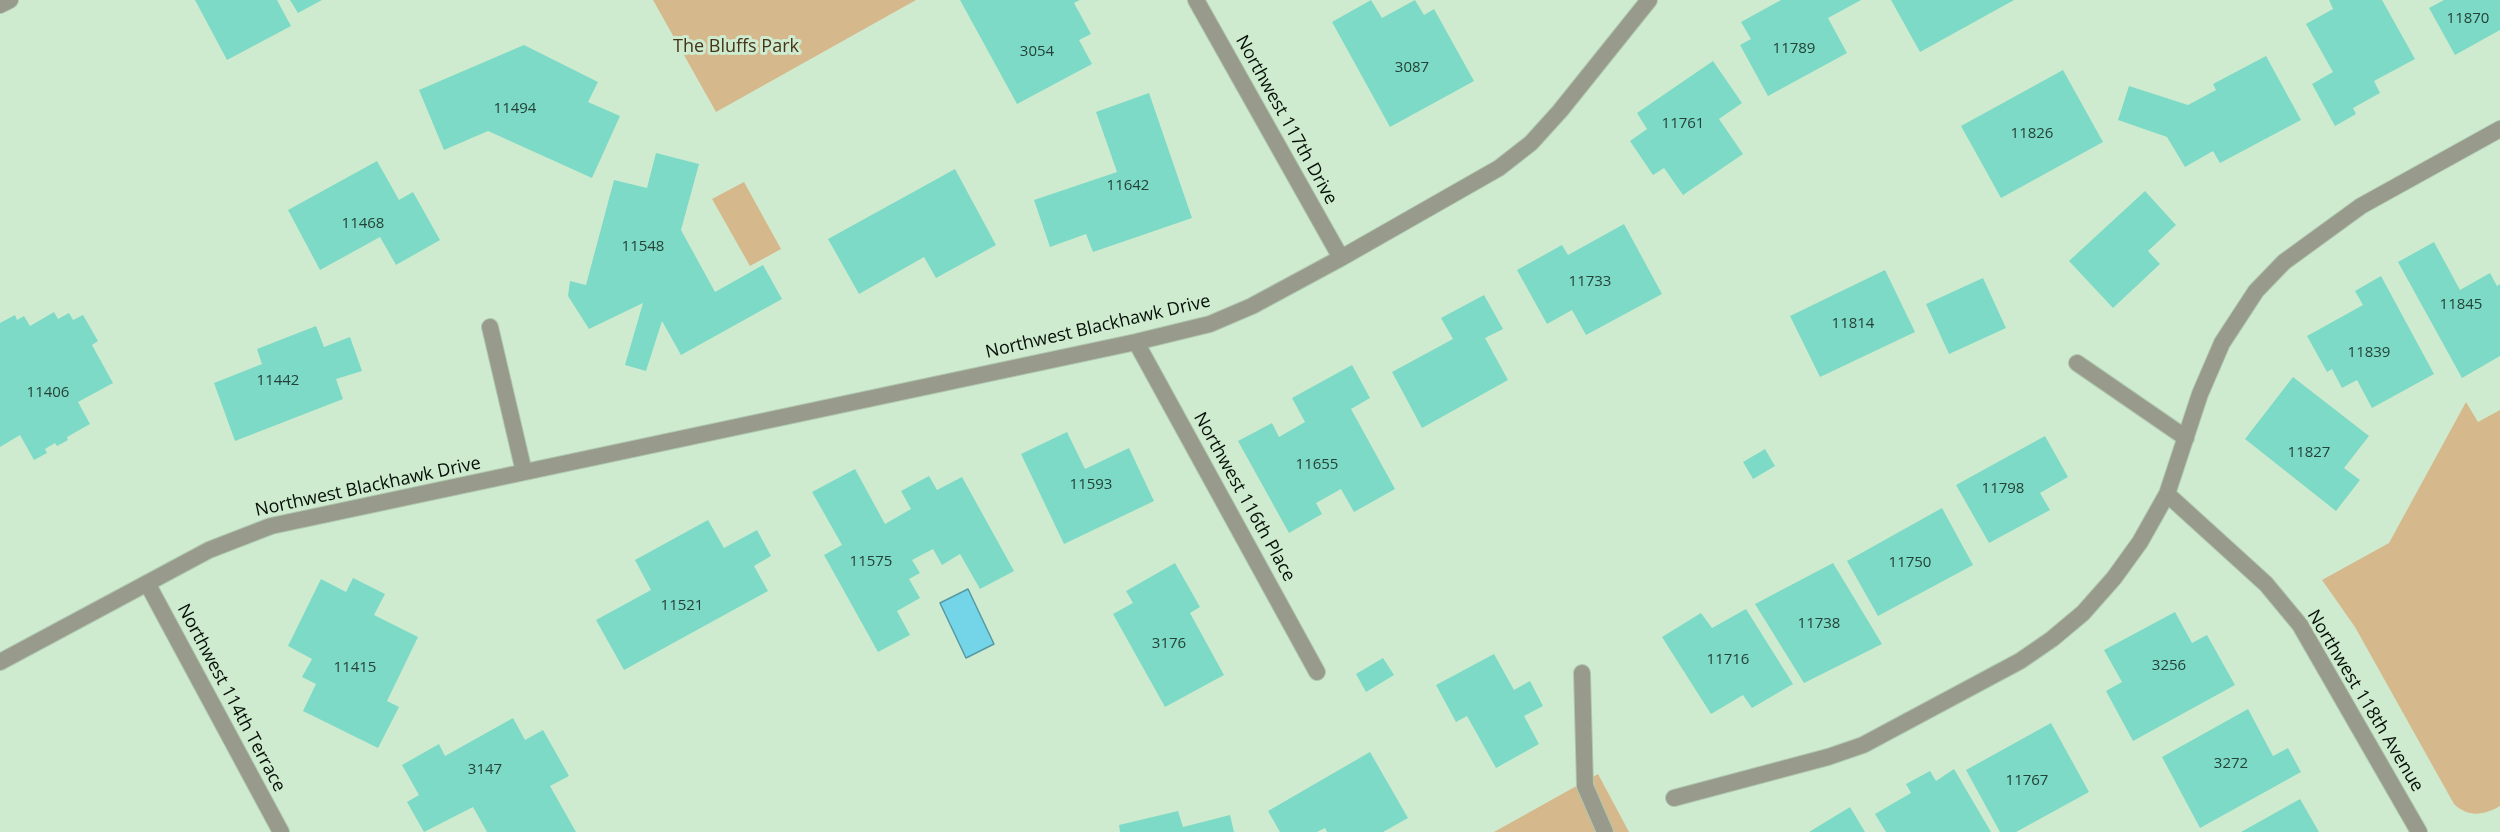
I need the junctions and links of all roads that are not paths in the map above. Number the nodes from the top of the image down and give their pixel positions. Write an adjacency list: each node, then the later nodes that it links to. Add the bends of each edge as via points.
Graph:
1 (10, 0): 4 (street)
2 (1196, 0): 6 (street, Northwest 117th Drive)
3 (1649, 0): 6 (street, Northwest Blackhawk Drive, via 1532,143 1499,168)
4 (0, 5)
5 (2500, 129): 10 (street, via 2361,206 2284,262 2256,291 2222,343)
6 (1341, 258): 8 (street, Northwest Blackhawk Drive, via 1210,324)
7 (490, 327): 11 (street)
8 (1136, 342): 11 (street, Northwest Blackhawk Drive); 15 (street, Northwest 116th Place)
9 (2077, 363): 10 (street)
10 (2186, 438): 12 (street)
11 (524, 472): 13 (street, Northwest Blackhawk Drive, via 271,526 209,550)
12 (2167, 494): 17 (street, via 2114,578 2083,613 2020,661 1863,745); 20 (street, Northwest 118th Avenue, via 2266,585 2300,625)
13 (147, 583): 14 (street, Northwest Blackhawk Drive); 18 (street, Northwest 114th Terrace)
14 (0, 662)
15 (1317, 672)
16 (1582, 674): 19 (street, via 1585,786)
17 (1674, 798)
18 (281, 832)
19 (1605, 832)
20 (2420, 832)

